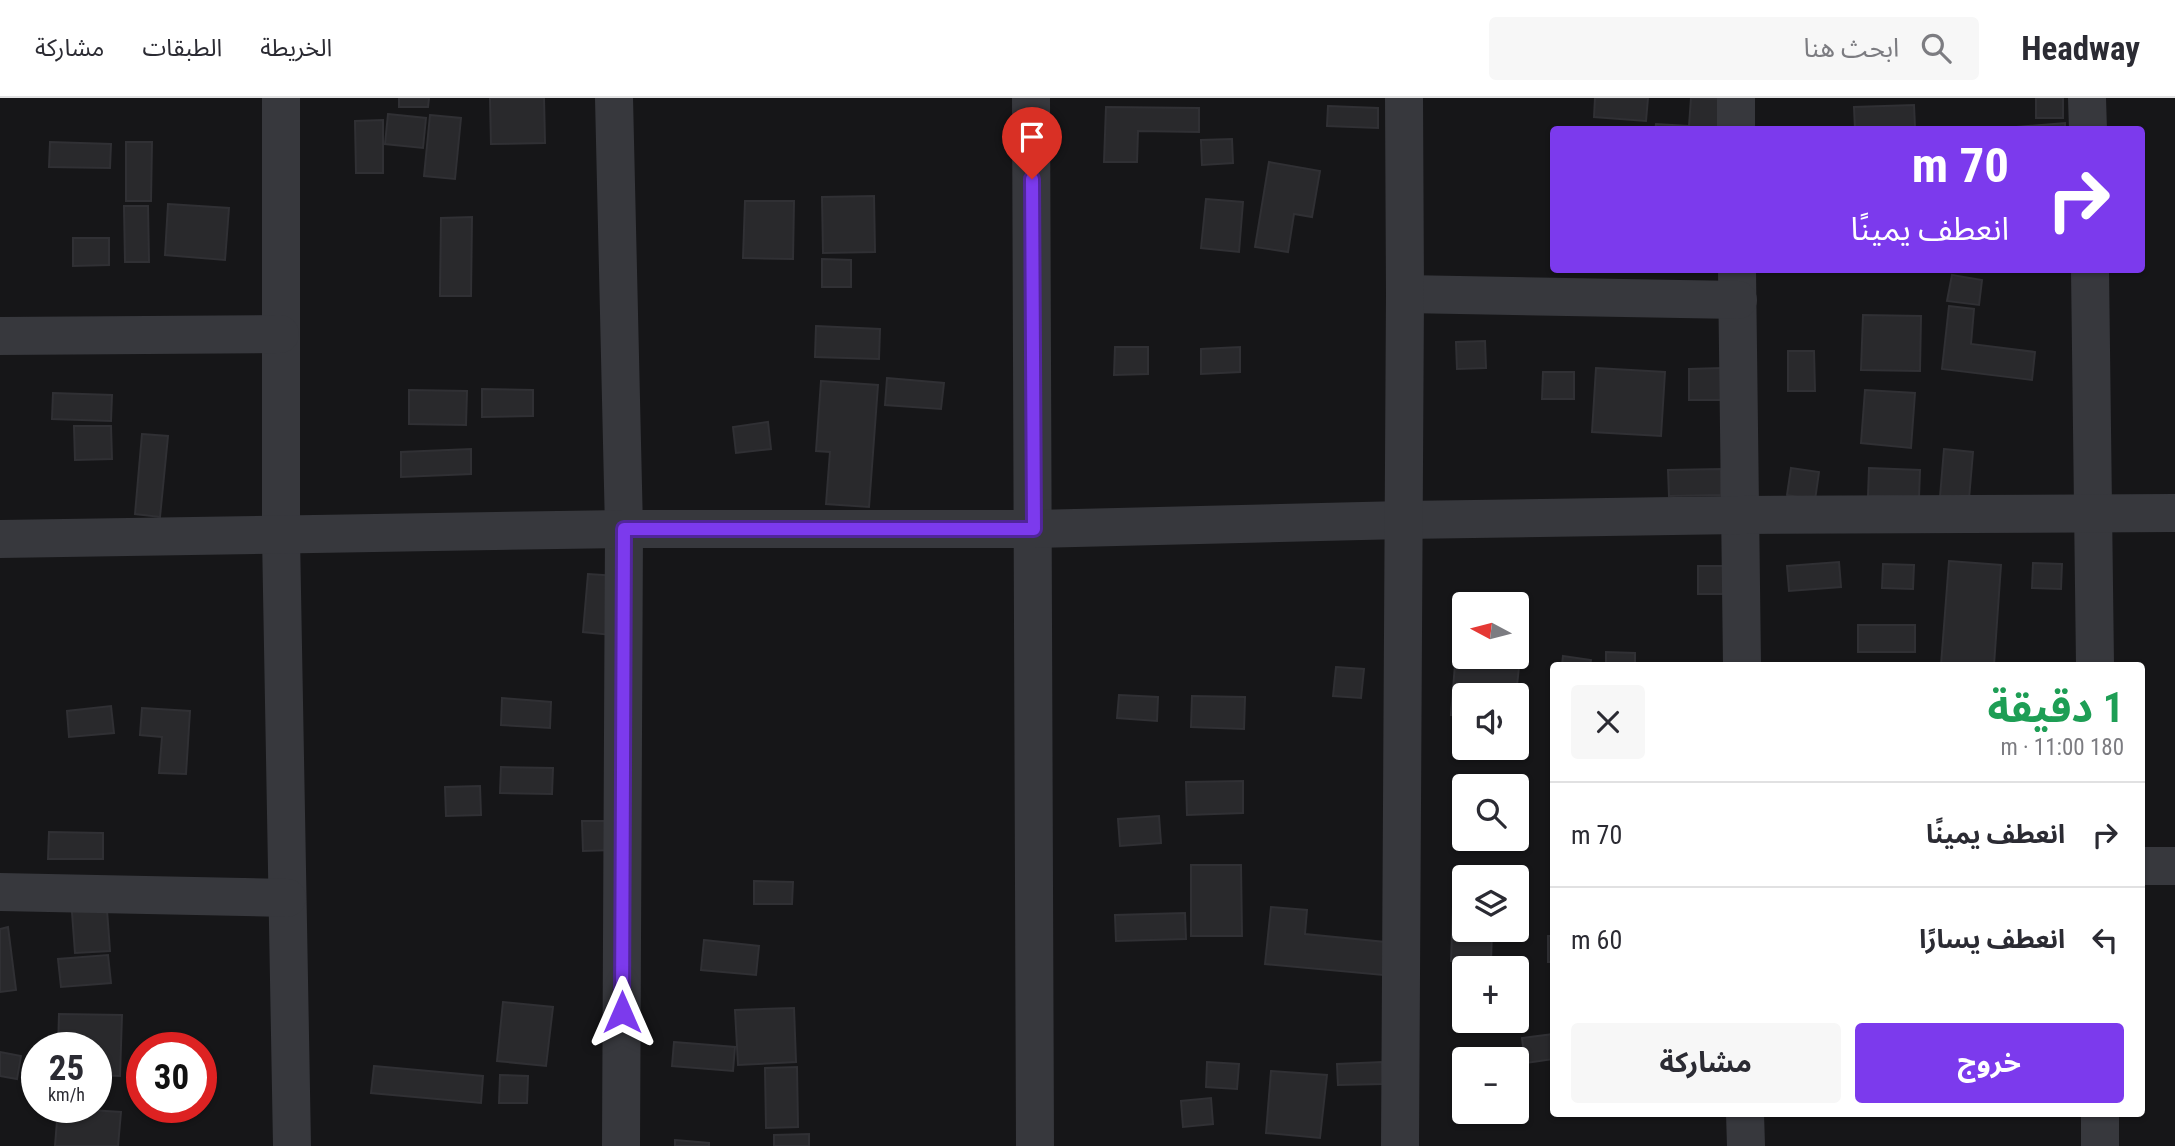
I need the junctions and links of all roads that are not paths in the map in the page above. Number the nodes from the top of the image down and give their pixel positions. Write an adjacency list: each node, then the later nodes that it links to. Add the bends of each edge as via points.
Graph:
1 (281, 98): 12 (street)
2 (614, 98): 18 (street)
3 (1031, 98): 19 (street)
4 (1404, 98): 11 (street)
5 (1736, 98): 7 (street)
6 (2087, 98): 8 (street)
7 (1736, 126)
8 (2088, 126)
9 (2090, 273): 15 (street)
10 (1737, 285): 11 (street); 16 (street)
11 (1405, 294): 17 (street)
12 (280, 334): 13 (street); 20 (street)
13 (0, 336)
14 (2175, 513): 15 (street)
15 (2094, 514): 16 (street); 23 (street)
16 (1740, 515): 17 (street); 22 (street)
17 (1403, 520): 19 (street); 33 (street)
18 (624, 529): 19 (street); 20 (street); 31 (street)
19 (1034, 529): 32 (street)
20 (281, 536): 21 (street); 27 (street)
21 (0, 539)
22 (1742, 662)
23 (2095, 662)
24 (2145, 866): 25 (street)
25 (2175, 866)
26 (0, 892): 27 (street)
27 (287, 898): 30 (street)
28 (1745, 1117): 34 (street)
29 (2100, 1117): 35 (street)
30 (292, 1146)
31 (621, 1146)
32 (1035, 1146)
33 (1400, 1146)
34 (1745, 1146)
35 (2100, 1146)

